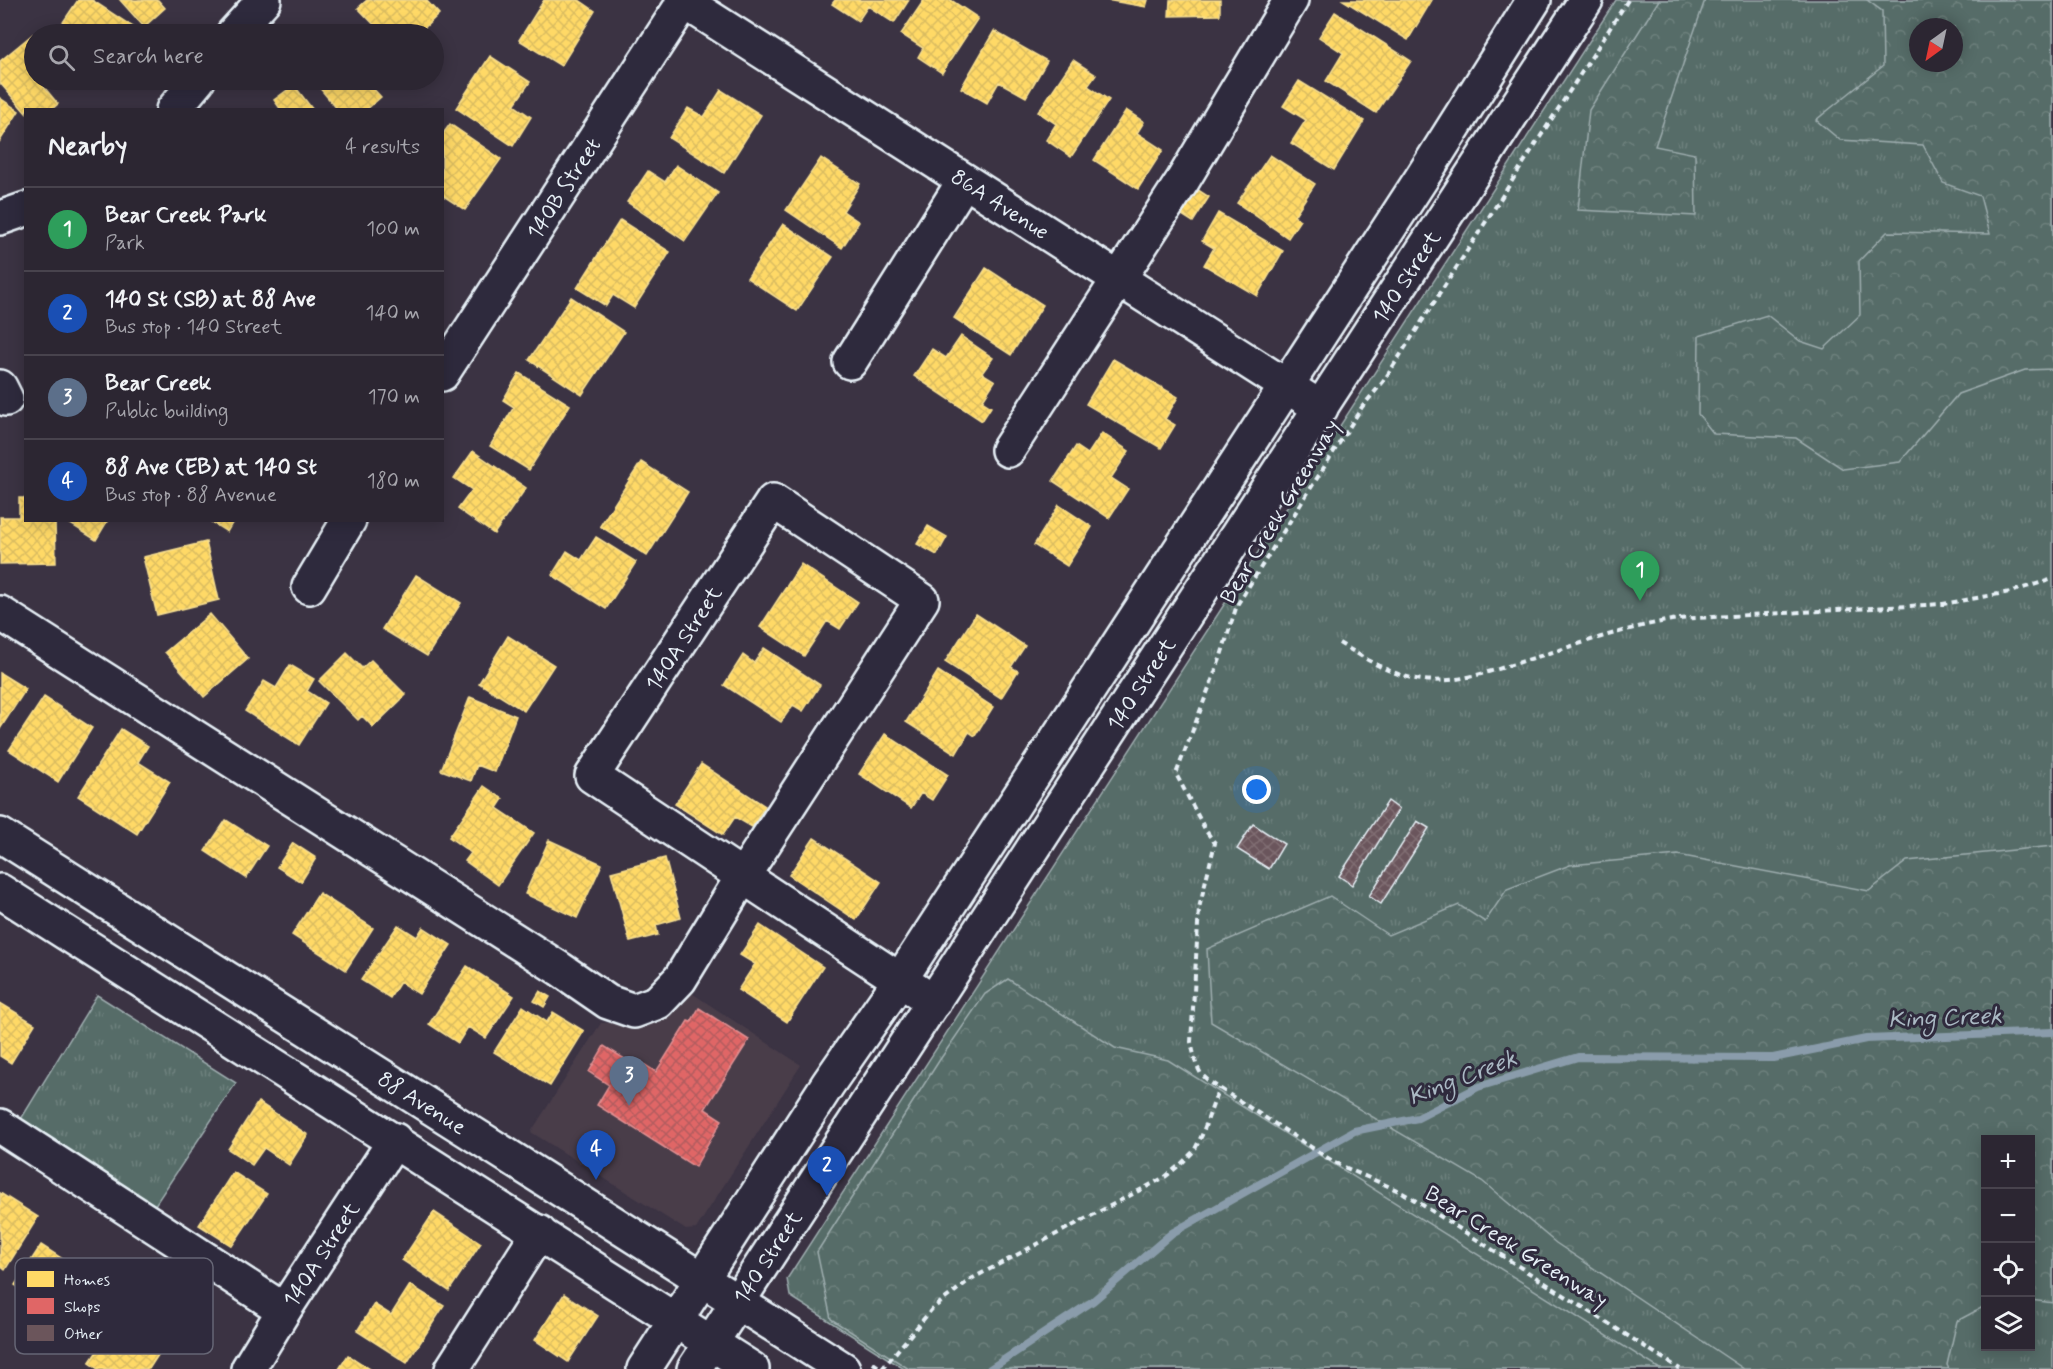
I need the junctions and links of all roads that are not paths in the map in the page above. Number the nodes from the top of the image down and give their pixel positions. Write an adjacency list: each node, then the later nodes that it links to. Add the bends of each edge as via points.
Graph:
1 (264, 0): 6 (main road)
2 (1291, 0): 12 (main road)
3 (1534, 0): 15 (main road, 140 Street)
4 (1586, 0): 16 (main road, 140 Street)
5 (683, 1): 9 (main road, 86A Avenue); 14 (main road, 140B Street)
6 (242, 24)
7 (190, 90): 8 (main road)
8 (175, 108)
9 (964, 181): 12 (main road, 86A Avenue); 13 (main road)
10 (24, 210): 11 (main road)
11 (0, 218)
12 (1119, 279): 15 (main road, 86A Avenue); 17 (main road)
13 (850, 362)
14 (444, 371)
15 (1286, 386): 16 (main road, 86A Avenue); 24 (main road, 140 Street)
16 (1321, 408): 25 (main road, 140 Street)
17 (1008, 450)
18 (348, 522): 19 (main road)
19 (309, 587)
20 (0, 613): 22 (main road, via 608,1002 634,1011 658,1002 680,979)
21 (0, 836): 31 (main road, 88 Avenue)
22 (743, 876): 22 (main road, 140A Street, via 922,600 773,501 592,776); 24 (main road)
23 (0, 891): 27 (main road, 88 Avenue)
24 (900, 980): 25 (main road); 31 (main road, 140 Street)
25 (934, 1002): 32 (main road, 140 Street)
26 (0, 1126): 29 (main road)
27 (395, 1140): 28 (main road, 88 Avenue); 33 (main road, 140A Street)
28 (539, 1232): 34 (main road, 88 Avenue); 37 (main road)
29 (204, 1258)
30 (213, 1264): 33 (main road)
31 (703, 1279): 32 (main road, 88 Avenue); 34 (main road, 140 Street)
32 (738, 1302): 35 (main road, 140 Street); 40 (main road, 88 Avenue)
33 (284, 1310): 36 (main road, 140A Street)
34 (676, 1320): 35 (main road, 88 Avenue); 38 (main road, 140 Street)
35 (703, 1356): 39 (main road, 88 Avenue)
36 (248, 1369)
37 (452, 1369)
38 (644, 1369)
39 (752, 1369)
40 (843, 1369)

